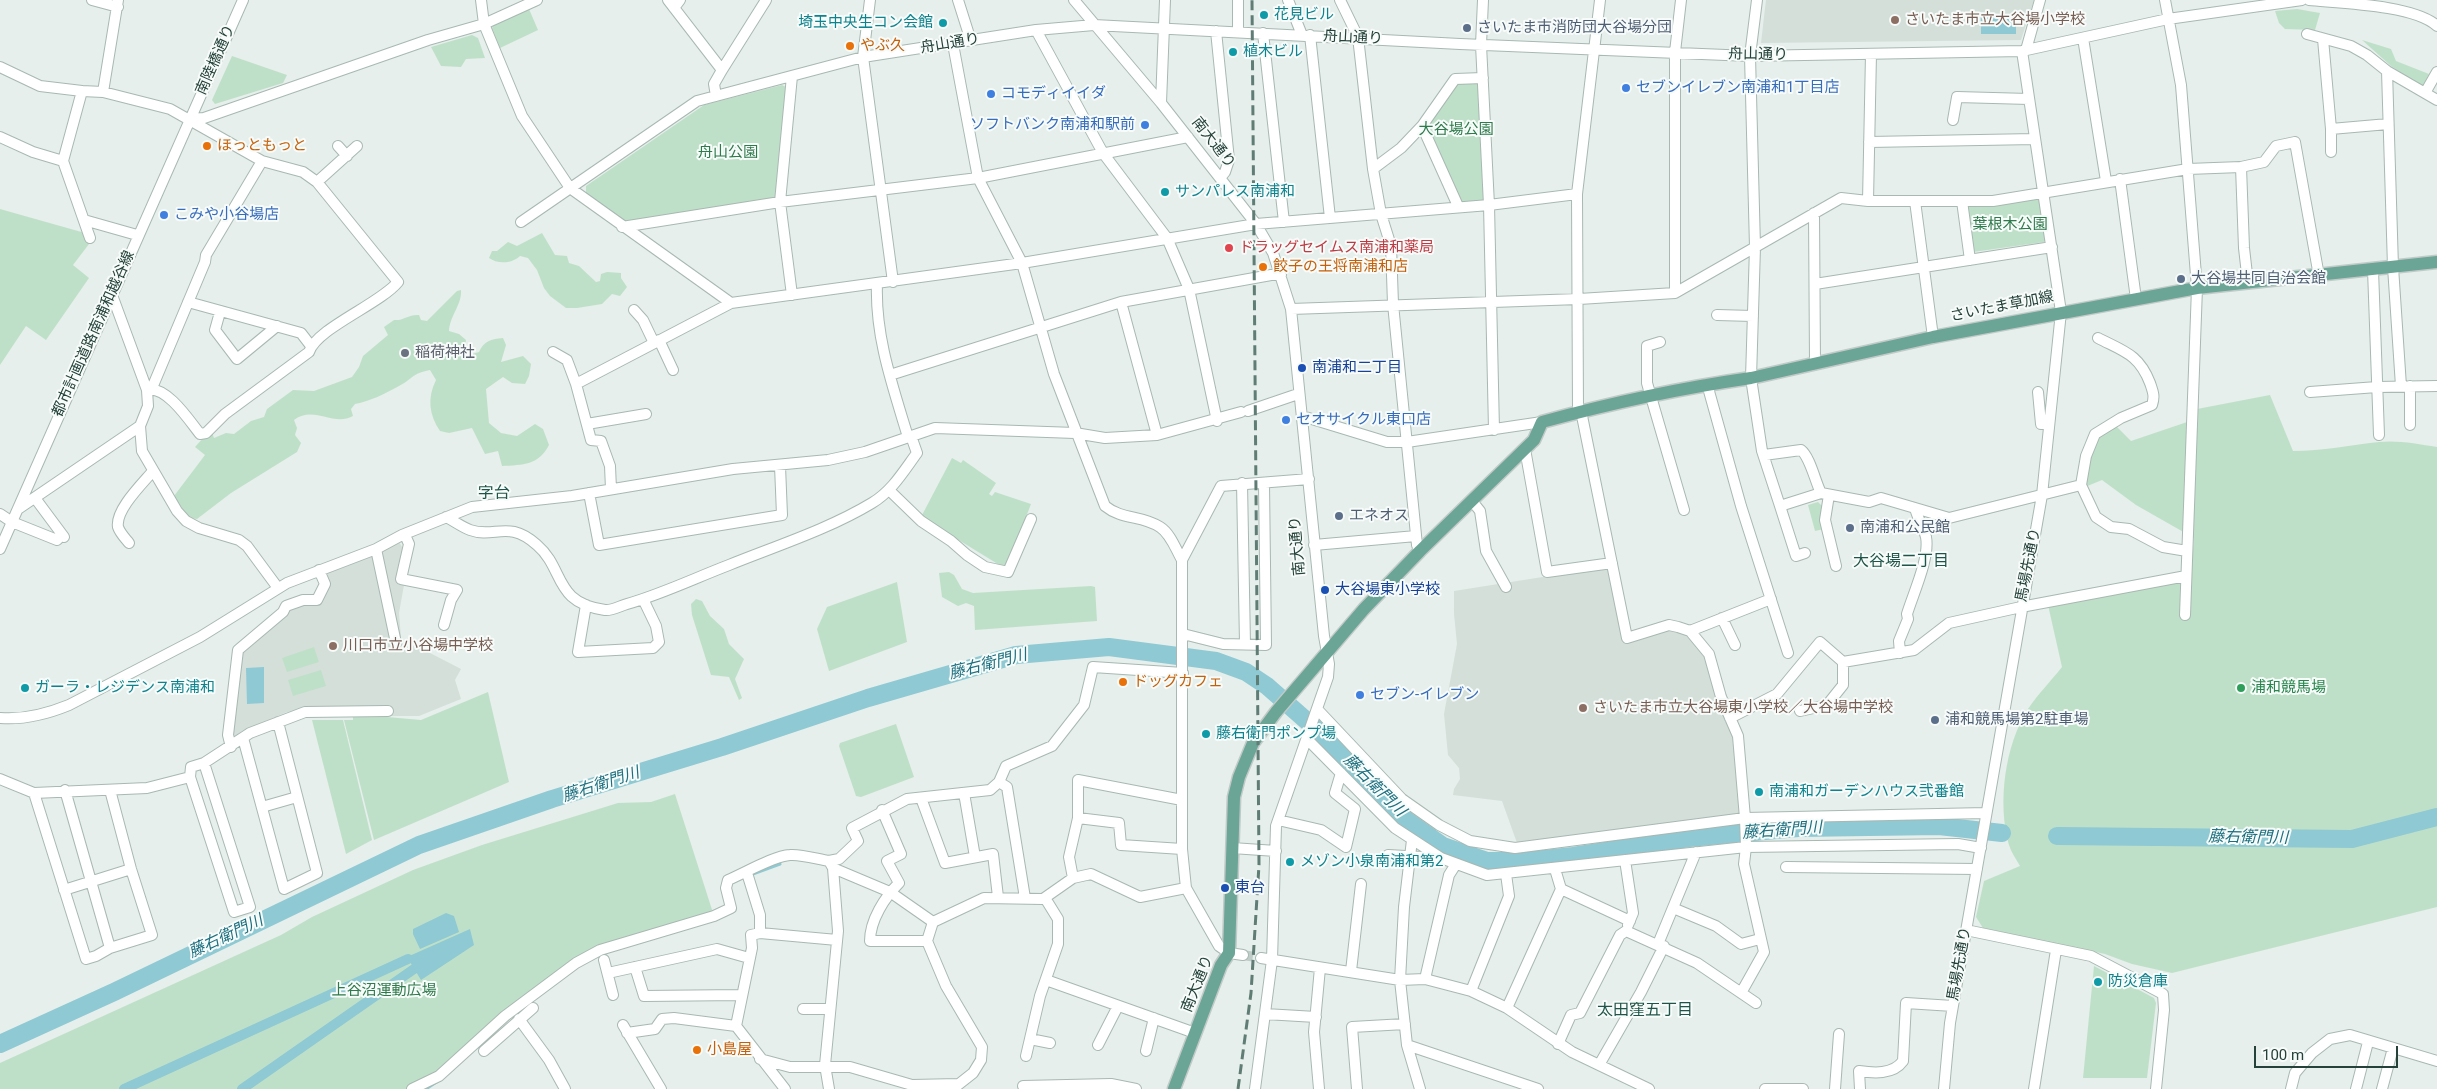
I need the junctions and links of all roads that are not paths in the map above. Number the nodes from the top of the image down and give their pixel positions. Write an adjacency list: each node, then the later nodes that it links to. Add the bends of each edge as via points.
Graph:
1 (92, 0): 22 (street)
2 (243, 0): 59 (street, 南陸橋通り)
3 (481, 0): 24 (street)
4 (537, 0): 24 (street)
5 (766, 0): 47 (street)
6 (870, 0): 45 (street)
7 (958, 0): 37 (street)
8 (1074, 0): 25 (street, 南大通り)
9 (1165, 0): 27 (street)
10 (1238, 0): 30 (street)
11 (1288, 0): 33 (street)
12 (1340, 0): 34 (street)
13 (1483, 0): 39 (street)
14 (1600, 0): 40 (street)
15 (1681, 0): 42 (street)
16 (1757, 0): 44 (street)
17 (2040, 0): 41 (street)
18 (2165, 0): 23 (street)
19 (2302, 0): 23 (street, 舟山通り)
20 (2309, 0): 26 (street, via 2384,8 2430,20)
21 (674, 3): 47 (street)
22 (118, 4): 53 (street)
23 (2168, 19): 35 (street, 舟山通り); 76 (street, via 2181,85)
24 (484, 24): 59 (street, via 428,40 204,118); 83 (street, via 522,116)
25 (1094, 25): 27 (street, 舟山通り); 28 (street, 舟山通り); 58 (street, 南大通り)
26 (2437, 26)
27 (1164, 28): 29 (street, 舟山通り); 58 (street)
28 (1036, 30): 37 (street, 舟山通り); 70 (street)
29 (1216, 31): 30 (street, 舟山通り); 79 (street, via 1229,160)
30 (1238, 32): 31 (street, 舟山通り)
31 (1263, 34): 33 (street, 舟山通り); 98 (street)
32 (2307, 34): 36 (street)
33 (1306, 35): 34 (street, 舟山通り); 95 (street)
34 (1358, 38): 39 (street, 舟山通り); 77 (street)
35 (2083, 38): 41 (street, 舟山通り); 82 (street)
36 (2323, 39): 48 (street, via 2351,46); 63 (street)
37 (971, 41): 38 (street, 舟山通り)
38 (953, 44): 45 (street, 舟山通り); 78 (street)
39 (1481, 45): 40 (street, 舟山通り); 51 (street)
40 (1594, 49): 42 (street, 舟山通り); 86 (street)
41 (2024, 50): 43 (street, 舟山通り); 56 (street, 馬場先通り)
42 (1675, 52): 44 (street, 舟山通り); 120 (street)
43 (1871, 54): 44 (street, 舟山通り); 67 (street)
44 (1750, 56): 104 (street)
45 (863, 58): 50 (street, 舟山通り); 84 (street)
46 (0, 67): 52 (street, via 40,86)
47 (722, 70): 55 (street, via 714,84)
48 (2387, 71): 54 (street); 61 (street)
49 (2437, 72): 54 (street)
50 (792, 76): 55 (street, 舟山通り); 90 (street)
51 (1483, 78): 62 (street, via 1455,78); 91 (street)
52 (82, 91): 53 (street); 74 (street)
53 (104, 92): 59 (street, via 170,109)
54 (2425, 93): 57 (street)
55 (716, 96): 83 (street, 舟山通り, via 697,101)
56 (2029, 98): 60 (street, via 1957,97); 66 (street, 馬場先通り)
57 (2437, 100)
58 (1161, 103): 65 (street, 南大通り)
59 (190, 119): 73 (street); 101 (street, 都市計画道路南浦和越谷線)
60 (1953, 120)
61 (2388, 124): 63 (street); 110 (street)
62 (1422, 126): 77 (street); 92 (street)
63 (2331, 129): 71 (street)
64 (0, 137): 74 (street)
65 (1188, 138): 70 (street); 79 (street, 南大通り)
66 (2035, 139): 67 (street); 85 (street, 馬場先通り)
67 (1870, 142): 87 (street)
68 (338, 146): 72 (street)
69 (357, 146): 72 (street)
70 (1104, 152): 78 (street); 103 (street)
71 (2331, 152)
72 (347, 156): 81 (street)
73 (262, 161): 81 (street, via 303,172); 126 (street, via 206,255)
74 (63, 162): 96 (street)
75 (2241, 167): 76 (street); 113 (street, via 2264,162 2276,146 2295,142); 115 (street)
76 (2188, 169): 80 (street); 119 (street)
77 (1373, 170): 94 (street)
78 (978, 178): 84 (street); 108 (street)
79 (1220, 178): 99 (street, 南大通り)
80 (2120, 180): 82 (street); 124 (street)
81 (317, 182): 142 (street, via 398,282)
82 (2106, 182): 85 (street)
83 (570, 188): 97 (street, 舟山通り); 100 (street)
84 (880, 190): 90 (street); 114 (street)
85 (2043, 193): 89 (street, via 1993,201); 105 (street, 馬場先通り)
86 (1577, 194): 91 (street); 123 (street)
87 (1868, 201): 88 (street); 93 (street, via 1840,198)
88 (1915, 201): 89 (street); 109 (street)
89 (1962, 201): 106 (street)
90 (780, 202): 100 (street); 122 (street)
91 (1489, 204): 92 (street); 125 (street)
92 (1458, 206): 94 (street)
93 (1814, 213): 104 (street); 117 (street)
94 (1380, 214): 95 (street); 129 (street, via 1391,246)
95 (1330, 218): 98 (street)
96 (84, 220): 101 (street); 102 (street)
97 (521, 222)
98 (1284, 222): 99 (street)
99 (1256, 224): 103 (street); 112 (street, 南大通り, via 1273,253)
100 (622, 227): 128 (street)
101 (137, 235): 121 (street, 都市計画道路南浦和越谷線)
102 (90, 238)
103 (1167, 238): 108 (street); 118 (street)
104 (1755, 247): 120 (street); 135 (street)
105 (2052, 248): 106 (street); 133 (street, 馬場先通り)
106 (1970, 260): 109 (street)
107 (2437, 262): 110 (main road, さいたま草加線)
108 (1022, 263): 114 (street); 137 (street)
109 (1925, 267): 117 (street); 138 (street)
110 (2393, 267): 111 (main road, さいたま草加線); 150 (street)
111 (2373, 270): 113 (main road, さいたま草加線); 152 (street)
112 (1281, 275): 118 (street); 130 (street, 南大通り)
113 (2319, 276): 115 (main road, さいたま草加線)
114 (893, 282): 116 (street)
115 (2248, 283): 119 (main road, さいたま草加線)
116 (878, 284): 122 (street); 146 (street, via 876,311)
117 (1815, 284): 144 (street)
118 (1189, 288): 127 (street); 161 (street)
119 (2197, 288): 124 (main road, さいたま草加線); 203 (street)
120 (1675, 293): 123 (street)
121 (112, 295): 153 (street); 190 (street, 都市計画道路南浦和越谷線)
122 (792, 295): 128 (street)
123 (1578, 299): 125 (street); 158 (street)
124 (2136, 300): 133 (main road, さいたま草加線)
125 (1490, 301): 129 (street); 167 (street)
126 (188, 302): 132 (street); 153 (street)
127 (1121, 302): 137 (street); 169 (street)
128 (731, 303): 140 (street)
129 (1393, 304): 130 (street); 172 (street)
130 (1291, 309): 156 (street, 南大通り)
131 (634, 310): 140 (street)
132 (220, 312): 136 (street); 136 (street, via 215,330 237,359)
133 (2061, 312): 138 (main road, さいたま草加線); 164 (street, 馬場先通り)
134 (1717, 315): 135 (street)
135 (1753, 316): 147 (street)
136 (277, 326): 142 (street, via 302,333)
137 (1040, 327): 146 (street); 168 (street)
138 (1933, 337): 144 (main road, さいたま草加線)
139 (2098, 338): 180 (street, via 2134,356 2143,367 2155,397 2152,405 2095,434 2086,456)
140 (657, 342): 145 (street); 148 (street)
141 (1660, 342): 157 (street, via 1647,346 1647,383)
142 (311, 346): 153 (street, via 309,352 225,414 206,433 200,434 168,396)
143 (553, 352): 148 (street, via 566,360)
144 (1815, 363): 147 (main road, さいたま草加線)
145 (674, 370)
146 (890, 375): 171 (street)
147 (1751, 378): 149 (main road, さいたま草加線); 174 (street)
148 (576, 384): 163 (street)
149 (1707, 384): 157 (main road, さいたま草加線); 212 (street)
150 (2406, 386): 151 (street); 152 (street); 165 (street)
151 (2437, 386)
152 (2377, 387): 155 (street); 170 (street)
153 (149, 389): 166 (street, via 148,406)
154 (2038, 392): 164 (street, via 2041,424)
155 (2310, 392)
156 (1298, 394): 160 (street, 南大通り); 161 (street)
157 (1652, 396): 158 (main road, さいたま草加線); 191 (street)
158 (1580, 412): 162 (main road, さいたま草加線); 206 (street)
159 (646, 414): 163 (street)
160 (1302, 416): 172 (street, via 1387,442); 177 (street, 南大通り)
161 (1216, 420): 169 (street)
162 (1542, 422): 167 (street); 173 (main road, via 1534,440)
163 (587, 424): 181 (street, via 591,440 601,441 606,453)
164 (2050, 424): 185 (street, 馬場先通り)
165 (2410, 425)
166 (140, 426): 176 (street, via 142,451); 186 (street)
167 (1494, 430): 172 (street)
168 (1075, 433): 169 (street, via 1105,438); 171 (street, via 935,428); 205 (street, via 1105,506 1116,515 1145,520 1162,528)
169 (1157, 435)
170 (2379, 435)
171 (910, 437): 175 (street, via 865,452); 182 (street, via 917,453)
172 (1407, 442): 197 (street)
173 (1525, 449): 187 (main road); 206 (street, via 1547,572)
174 (1764, 455): 184 (street, via 1801,450 1806,454 1813,478); 188 (street)
175 (780, 466): 181 (street, via 733,469); 183 (street, via 782,515 599,545)
176 (153, 471): 198 (street, via 119,518 118,527); 211 (street, via 186,522 247,546)
177 (1309, 479): 179 (street); 199 (street, 南大通り)
178 (1242, 483): 179 (street); 205 (street, via 1221,486); 222 (street)
179 (1264, 483): 222 (street, via 1266,645)
180 (2081, 485): 185 (street); 203 (street, via 2096,517 2111,527 2129,529 2163,547)
181 (611, 488): 183 (street)
182 (890, 491): 194 (street, via 921,521 967,555 985,567 1008,572); 213 (street, via 871,504 808,533)
183 (589, 493): 193 (street, via 472,507)
184 (1825, 494): 188 (street); 189 (street, via 1869,502 1881,498); 207 (street, via 1825,520)
185 (2042, 495): 189 (street, via 1949,518); 215 (street, 馬場先通り)
186 (35, 498): 190 (street); 195 (street, via 63,536 57,540)
187 (1472, 501): 202 (main road); 210 (street, via 1480,511 1486,551)
188 (1780, 506): 204 (street, via 1796,556)
189 (1915, 508): 225 (street, via 1926,543 1908,620 1899,641)
190 (18, 510): 195 (street, 都市計画道路南浦和越谷線)
191 (1684, 510)
192 (0, 514): 195 (street)
193 (446, 517): 196 (street); 214 (street, via 470,530 503,529 522,533 538,545 562,587)
194 (1031, 519)
195 (12, 522): 200 (street, 都市計画道路南浦和越谷線)
196 (404, 535): 201 (street); 218 (street, via 409,544 401,579 456,590)
197 (1416, 536): 199 (street); 202 (street)
198 (129, 543)
199 (1314, 545): 226 (street, 南大通り)
200 (0, 549)
201 (376, 549): 208 (street); 221 (street)
202 (1420, 551): 226 (main road, via 1364,609)
203 (2187, 551): 209 (street)
204 (1806, 552)
205 (1182, 560): 220 (street)
206 (1612, 563): 219 (street, via 1628,638 1668,626)
207 (1836, 566)
208 (319, 570): 211 (street); 237 (street, via 324,584 318,600 304,600 286,606 236,654 228,735)
209 (2186, 576): 215 (street); 216 (street)
210 (1506, 587)
211 (278, 588): 232 (street, via 200,637 69,705 14,720)
212 (1771, 599): 217 (street); 224 (street)
213 (643, 600): 214 (street, via 607,610); 214 (street, via 656,626 659,642 653,648 578,652)
214 (586, 605)
215 (2021, 607): 225 (street, via 1949,623 1914,650); 252 (street, 馬場先通り)
216 (2185, 615)
217 (1722, 618): 219 (street); 223 (street)
218 (444, 625)
219 (1690, 631): 233 (street, via 1709,654)
220 (1183, 639): 222 (street); 228 (street)
221 (396, 643)
222 (1245, 644)
223 (1735, 645)
224 (1788, 653)
225 (1900, 653): 227 (street)
226 (1327, 654): 231 (street, via 1328,677); 259 (main road, 南大通り, via 1253,743 1234,797)
227 (1843, 662): 230 (street, via 1844,686 1827,705); 233 (street, via 1820,642 1776,694)
228 (1183, 671): 242 (street, via 1093,667 1084,705 1052,746 1006,766); 249 (street)
229 (388, 710): 234 (street, via 305,712)
230 (1800, 711)
231 (1317, 713): 235 (street); 255 (street, via 1402,799 1439,825 1470,841 1515,848)
232 (0, 718)
233 (1730, 718): 255 (street, via 1738,736)
234 (278, 722): 236 (street); 247 (street)
235 (1308, 737): 239 (street); 254 (street)
236 (244, 738): 237 (street); 250 (street)
237 (231, 747): 238 (street)
238 (204, 763): 240 (street, via 191,767); 240 (street, via 250,907 234,912)
239 (1341, 773): 254 (street, via 1335,793 1355,808 1346,847 1321,830); 256 (street, via 1395,828)
240 (190, 777): 244 (street, via 147,788)
241 (0, 779): 245 (street)
242 (999, 782): 246 (street, via 990,790); 284 (street, via 1007,787)
243 (65, 790): 244 (street); 245 (street); 277 (street)
244 (110, 790): 272 (street)
245 (34, 793): 281 (street)
246 (964, 793): 248 (street); 265 (street)
247 (297, 797): 250 (street); 250 (street, via 317,873 284,889)
248 (921, 798): 251 (street, via 907,799); 265 (street, via 945,862)
249 (1182, 800): 253 (street, via 1078,780); 260 (street)
250 (262, 807)
251 (882, 810): 269 (street, via 852,828 858,841); 282 (street, via 901,854 887,862 899,883)
252 (1986, 815): 255 (street); 257 (street, 馬場先通り)
253 (1078, 818): 260 (street, via 1119,823 1121,845); 276 (street, via 1069,857)
254 (1278, 820): 261 (street)
255 (1745, 820): 258 (street)
256 (1412, 840): 264 (street); 266 (street)
257 (1981, 844): 258 (street); 271 (street, 馬場先通り)
258 (1746, 845): 262 (street); 292 (street, via 1744,864)
259 (1232, 848): 261 (street); 298 (main road, 南大通り)
260 (1182, 849): 279 (street)
261 (1276, 850): 303 (street)
262 (1696, 852): 267 (street); 286 (street)
263 (1388, 855): 264 (street)
264 (1410, 856): 266 (street); 310 (street)
265 (975, 857): 283 (street, via 992,854)
266 (1440, 858): 268 (street)
267 (1624, 860): 273 (street); 287 (street, via 1633,912)
268 (1456, 864): 275 (street, via 1487,875); 308 (street, via 1449,875)
269 (831, 865): 274 (street, via 790,855); 282 (street); 293 (street)
270 (1786, 867): 271 (street)
271 (1977, 868): 289 (street, 馬場先通り)
272 (131, 869): 277 (street); 296 (street, via 152,935)
273 (1556, 869): 275 (street); 280 (street)
274 (747, 873): 291 (street, via 760,915); 346 (street, via 728,880 726,888 731,908 600,950 576,963 505,1016 439,1076)
275 (1506, 874): 311 (street, via 1508,896)
276 (1073, 878): 279 (street, via 1091,874 1140,897); 285 (street)
277 (92, 882): 281 (street); 296 (street)
278 (1361, 884): 306 (street)
279 (1186, 888): 298 (street, via 1219,946)
280 (1561, 889): 287 (street); 319 (street)
281 (64, 890): 296 (street, via 86,959)
282 (890, 892): 288 (street); 294 (street, via 870,929 870,941)
283 (998, 897): 284 (street); 288 (street, via 984,898)
284 (1024, 898): 285 (street)
285 (1045, 898): 309 (street, via 1060,928)
286 (1673, 908): 292 (street, via 1716,926 1741,944); 295 (street)
287 (1630, 921): 290 (street)
288 (933, 922): 294 (street)
289 (1966, 930): 297 (street); 317 (street, 馬場先通り)
290 (1626, 931): 295 (street); 334 (street, via 1620,934 1580,1013 1571,1015)
291 (760, 933): 293 (street); 300 (street, via 751,936)
292 (1760, 939): 312 (street, via 1764,952)
293 (837, 940): 321 (street)
294 (927, 941): 345 (street, via 946,986 982,1047 981,1060 973,1073)
295 (1661, 945): 312 (street, via 1697,963); 342 (street, via 1641,992)
296 (110, 948)
297 (2056, 950): 364 (street); 365 (street, via 2091,956 2163,994)
298 (1228, 953): 299 (street); 328 (main road, 南大通り)
299 (1243, 955)
300 (749, 958): 304 (street, via 717,949); 314 (street)
301 (1261, 958): 303 (street)
302 (604, 960): 307 (street)
303 (1272, 960): 305 (street); 322 (street)
304 (635, 967): 307 (street); 314 (street, via 644,996)
305 (1320, 968): 306 (street); 323 (street)
306 (1351, 971): 310 (street)
307 (608, 973): 313 (street)
308 (1425, 979): 310 (street); 311 (street)
309 (1046, 980): 316 (street); 330 (street)
310 (1400, 980): 326 (street)
311 (1471, 991): 319 (street)
312 (1741, 993): 315 (street)
313 (614, 995)
314 (741, 995): 327 (street)
315 (1756, 1003)
316 (1118, 1006): 324 (street); 335 (street)
317 (1953, 1006): 362 (street, via 1906,1003 1903,1061 1899,1067 1878,1073 1859,1071); 363 (street, 馬場先通り)
318 (532, 1008): 325 (street)
319 (1507, 1008): 334 (street)
320 (803, 1009): 321 (street)
321 (830, 1009): 343 (street)
322 (1265, 1014): 323 (street); 353 (street)
323 (1316, 1017): 354 (street, via 1314,1032)
324 (1154, 1018): 328 (street); 338 (street)
325 (519, 1019): 337 (street); 347 (street, via 549,1060)
326 (1405, 1024): 333 (street); 355 (street, via 1352,1027)
327 (736, 1026): 340 (street); 348 (street, via 674,1018 662,1019 655,1029 625,1029)
328 (1195, 1033): 352 (main road, 南大通り)
329 (1839, 1034): 361 (street)
330 (1030, 1039): 332 (street); 339 (street)
331 (2368, 1042): 336 (street); 366 (street, via 2350,1035 2330,1039 2312,1053 2295,1073); 367 (street)
332 (1050, 1043)
333 (1407, 1044): 356 (street); 357 (street)
334 (1558, 1044): 342 (street)
335 (1098, 1045)
336 (2393, 1048): 341 (street); 368 (street)
337 (484, 1051)
338 (1146, 1051)
339 (1026, 1056)
340 (760, 1059): 343 (street, via 790,1067); 349 (street)
341 (2437, 1061)
342 (1599, 1065): 358 (street)
343 (825, 1066): 345 (street, via 850,1067 912,1085); 350 (street)
344 (1023, 1086): 351 (street, via 1111,1084)
345 (955, 1087)
346 (418, 1088)
347 (565, 1089)
348 (661, 1089)
349 (785, 1089)
350 (829, 1089)
351 (1136, 1089)
352 (1174, 1089)
353 (1255, 1089)
354 (1319, 1089)
355 (1357, 1089)
356 (1420, 1089)
357 (1538, 1089)
358 (1649, 1089)
359 (1765, 1089): 360 (street)
360 (1803, 1089)
361 (1835, 1089)
362 (1860, 1089)
363 (1944, 1089)
364 (2034, 1089)
365 (2156, 1089)
366 (2291, 1089)
367 (2356, 1089)
368 (2382, 1089)

